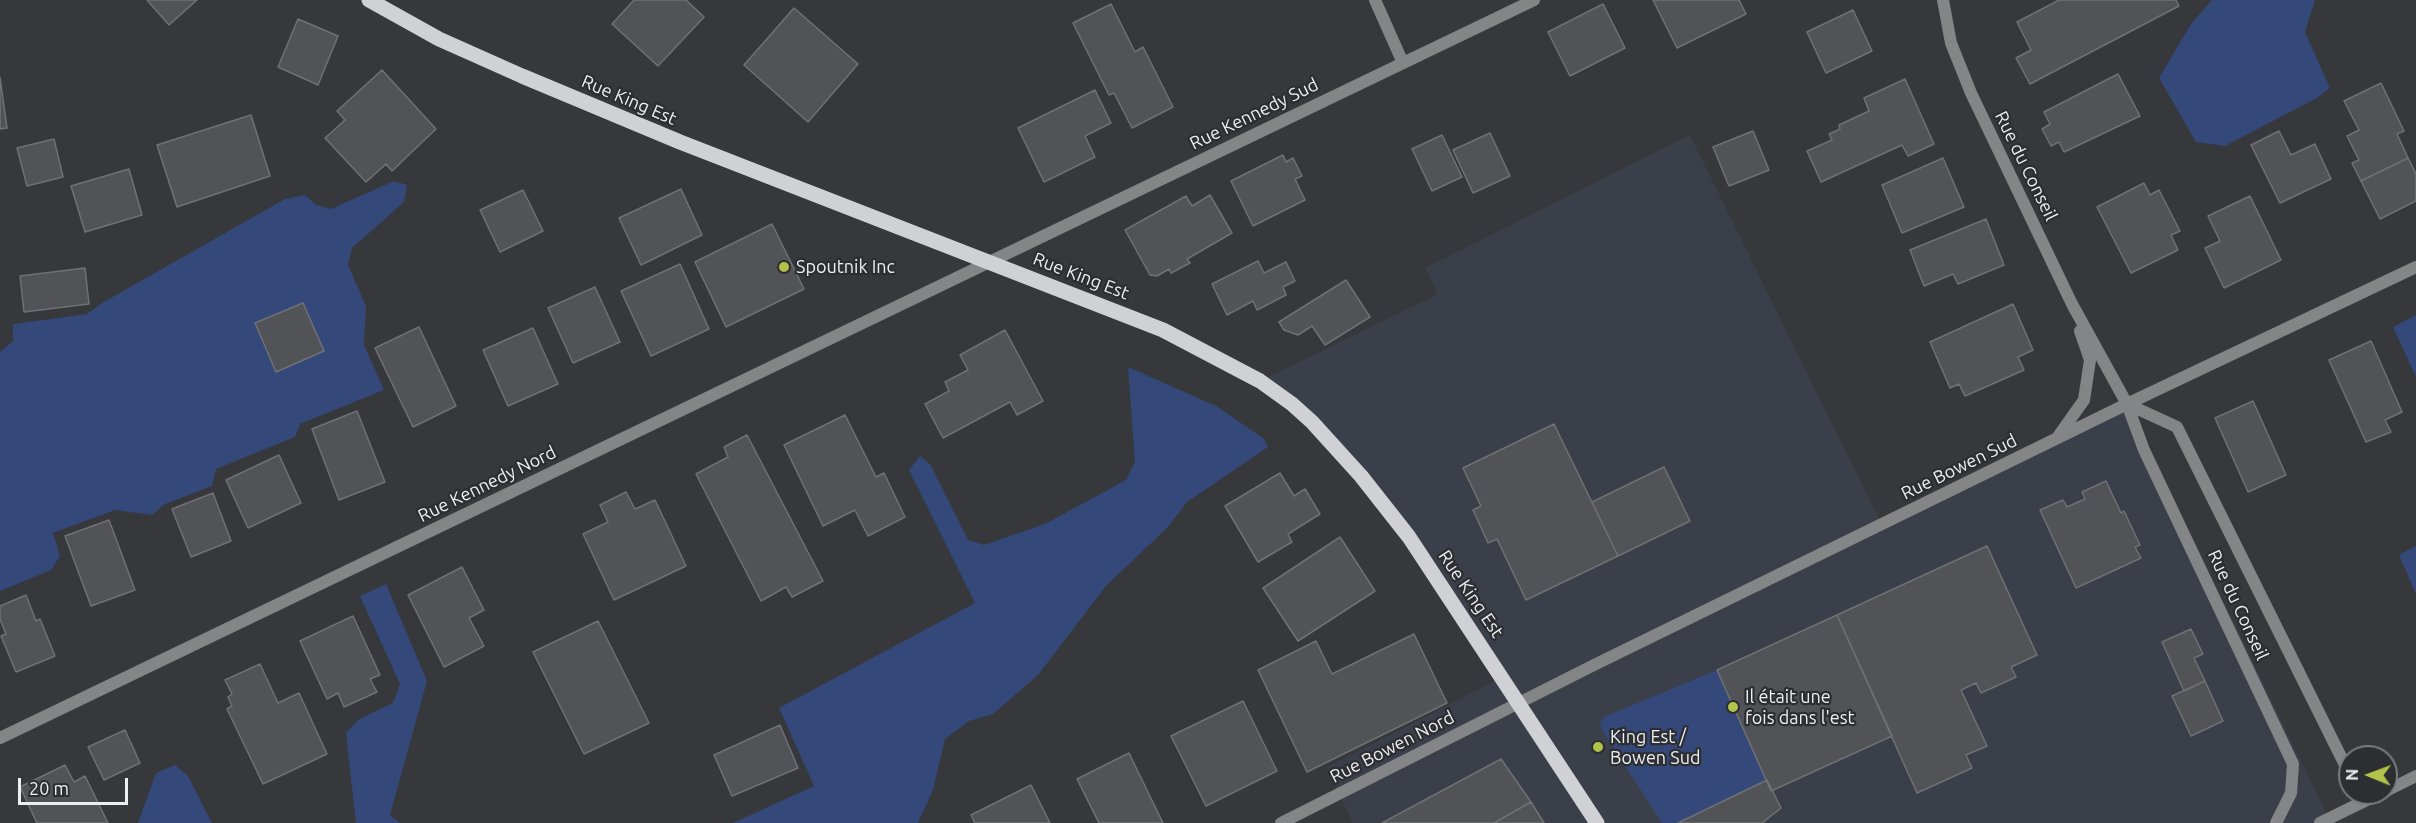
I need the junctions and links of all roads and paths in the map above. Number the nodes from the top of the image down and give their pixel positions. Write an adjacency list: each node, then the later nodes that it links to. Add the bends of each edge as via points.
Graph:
1 (369, 0): 6 (main road, Rue King Est, via 439,39 532,81)
2 (1375, 0): 5 (street)
3 (1534, 0): 5 (street, Rue Kennedy Sud)
4 (1943, 0): 8 (street, Rue du Conseil, via 1951,44 1971,93)
5 (1403, 63): 6 (street, Rue Kennedy Sud)
6 (990, 262): 11 (main road, Rue King Est, via 1163,330 1260,381 1292,404 1361,476 1409,537); 12 (street, Rue Kennedy Nord)
7 (2416, 267): 9 (street, Rue Bowen Sud)
8 (2072, 304): 9 (street, Rue du Conseil); 10 (street, via 2090,360 2084,400)
9 (2127, 404): 10 (street, Rue Bowen Sud); 13 (street, Rue du Conseil, via 2176,427); 19 (street, Rue du Conseil, via 2144,450 2293,764 2291,793)
10 (2056, 439): 11 (street, Rue Bowen Sud)
11 (1520, 702): 17 (street, Rue Bowen Nord); 18 (main road, Rue King Est)
12 (0, 738)
13 (2338, 751)
14 (2416, 776): 15 (street)
15 (2398, 784)
16 (2348, 805): 20 (street)
17 (1281, 823)
18 (1597, 823)
19 (2277, 823)
20 (2320, 823)

